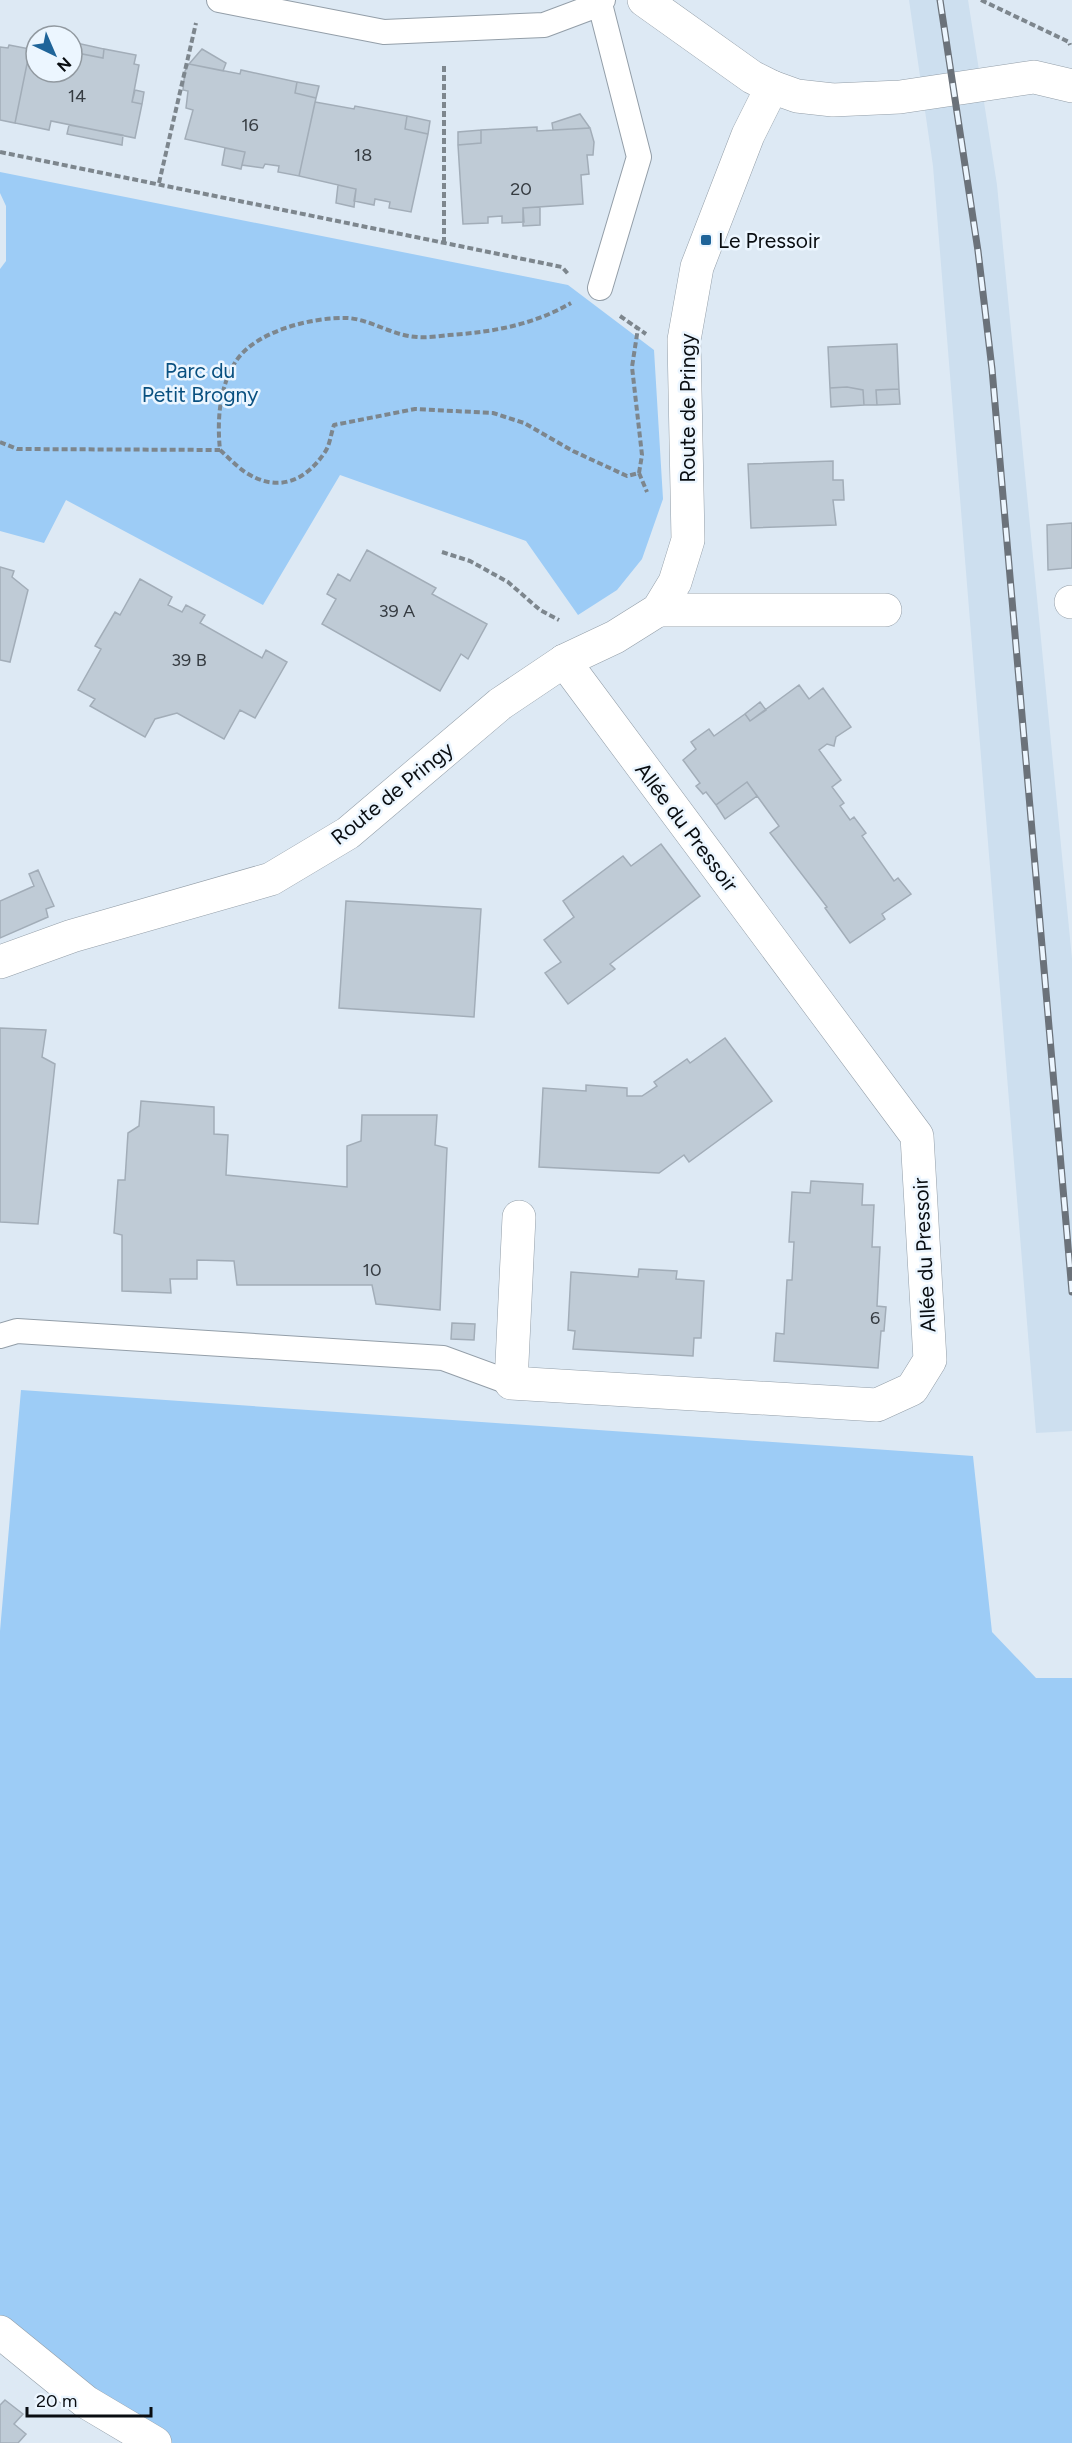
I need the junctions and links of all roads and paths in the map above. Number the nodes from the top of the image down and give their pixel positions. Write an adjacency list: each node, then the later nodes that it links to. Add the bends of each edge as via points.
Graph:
1 (644, 0): 8 (street)
2 (981, 0): 6 (path, via 1069,42)
3 (601, 2): 5 (lane, via 544,25); 12 (lane, via 639,157)
4 (209, 6): 5 (lane, via 384,32); 10 (path)
5 (444, 29): 11 (path)
6 (1072, 48)
7 (1072, 86): 8 (street, via 1034,77 900,97 833,100 797,96)
8 (771, 87): 14 (street, Route de Pringy, via 706,240)
9 (0, 152): 10 (path)
10 (159, 183): 11 (path)
11 (444, 243): 12 (path, via 562,267)
12 (594, 290): 13 (path); 16 (path, via 551,315 515,327 477,333 416,337 349,318 285,327 250,346 235,362 220,412)
13 (638, 328): 14 (path, via 652,338); 17 (path, via 632,367 642,455)
14 (684, 340): 20 (street, Route de Pringy, via 688,540 675,582)
15 (0, 442): 16 (path, via 17,449)
16 (220, 450): 17 (path, via 245,472 283,484 301,477 327,450 334,425 415,409 492,413 524,423 627,476)
17 (639, 473): 18 (path)
18 (649, 495)
19 (442, 552): 22 (path, via 470,561 499,577 540,610)
20 (658, 610): 21 (street); 23 (street, Route de Pringy, via 615,638)
21 (885, 610)
22 (561, 621)
23 (564, 661): 24 (street, Route de Pringy, via 500,704 348,833 271,879 72,936); 27 (street, Allée du Pressoir, via 917,1136 930,1360 912,1389 877,1405)
24 (0, 962)
25 (519, 1217): 27 (street)
26 (0, 1336): 27 (lane, via 17,1331 443,1358)
27 (511, 1383)
28 (0, 2332): 29 (street, via 86,2402)
29 (155, 2443)

